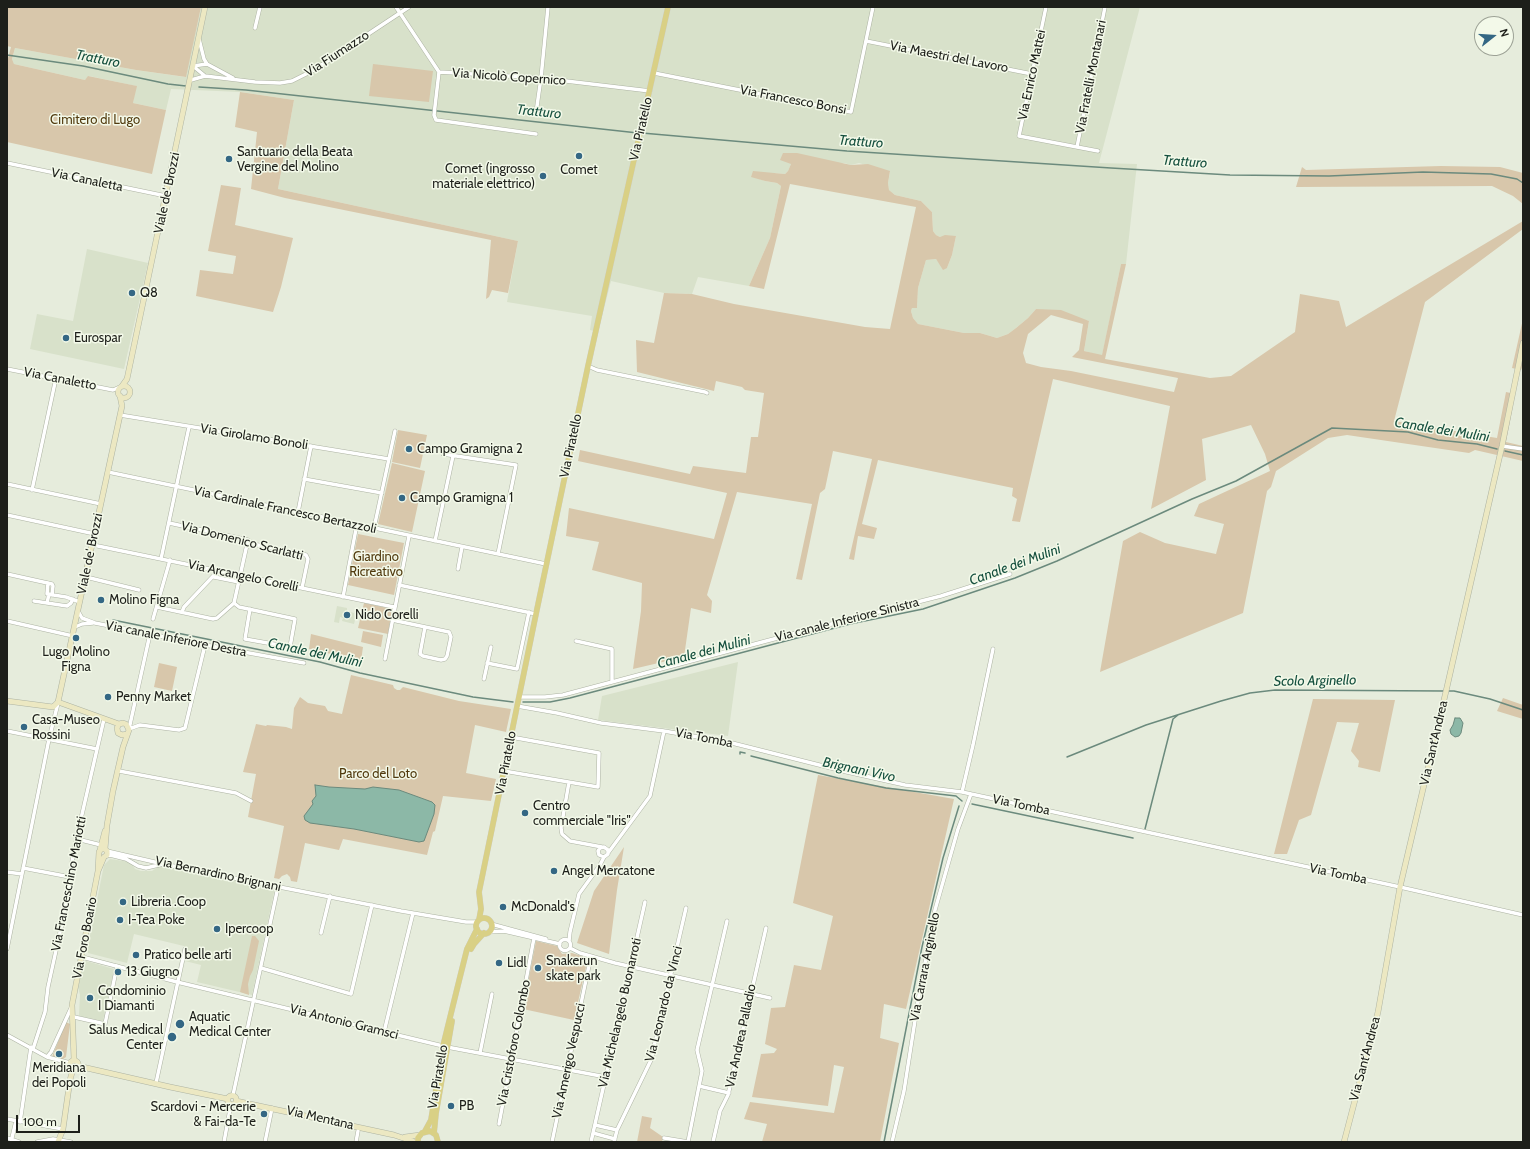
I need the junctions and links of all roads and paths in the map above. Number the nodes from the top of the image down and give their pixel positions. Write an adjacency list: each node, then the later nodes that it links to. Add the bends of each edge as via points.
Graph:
1 (205, 7): 12 (street, Viale de' Brozzi)
2 (260, 7): 11 (street)
3 (396, 7): 10 (street, Via Nicolò Copernico)
4 (409, 7): 10 (street, Via Fiumazzo)
5 (548, 7): 20 (street)
6 (668, 7): 17 (main road, Via Piratello)
7 (872, 7): 13 (street, Via Francesco Bonsi)
8 (1046, 7): 18 (street, Via Enrico Mattei)
9 (1105, 7): 26 (street, Via Fratelli Montanari)
10 (400, 13): 16 (street, Via Nicolò Copernico); 22 (street, Via Fiumazzo, via 302,77 280,83)
11 (255, 28)
12 (198, 37): 14 (street); 15 (street, Viale de' Brozzi)
13 (866, 41): 17 (street, Via Francesco Bonsi, via 851,112); 18 (street, Via Maestri del Lavoro)
14 (207, 64): 15 (street); 22 (street, Via Fiumazzo)
15 (193, 66): 19 (street); 21 (street, Viale de' Brozzi)
16 (439, 72): 20 (street, Via Nicolò Copernico); 25 (street, via 434,115 436,120)
17 (654, 73): 23 (main road, Via Piratello)
18 (1032, 74): 26 (street, Via Enrico Mattei, via 1020,136)
19 (205, 76): 21 (street, Via Fiumazzo); 22 (street, Via Fiumazzo)
20 (541, 78): 23 (street, Via Nicolò Copernico); 24 (street)
21 (191, 80): 29 (street, Viale de' Brozzi)
22 (236, 80)
23 (650, 91): 31 (main road, Via Piratello)
24 (536, 113)
25 (536, 134)
26 (1077, 147): 27 (street, Via Enrico Mattei)
27 (1098, 151)
28 (7, 163): 29 (street, Via Canaletta)
29 (166, 196): 34 (street, Viale de' Brozzi)
30 (1523, 343): 46 (street, Via Sant'Andrea)
31 (588, 366): 38 (street); 72 (main road, Via Piratello)
32 (7, 369): 33 (street, Via Canaletto)
33 (56, 378): 37 (street, Via Canaletto); 55 (street)
34 (127, 379): 35 (street, Viale de' Brozzi); 36 (street, Viale de' Brozzi)
35 (121, 387): 36 (street, via 126,386); 37 (street, Via Canaletto); 39 (street, Viale de' Brozzi, via 118,391)
36 (129, 389): 40 (street, Viale de' Brozzi)
37 (113, 390): 39 (street, Via Canaletto)
38 (708, 394)
39 (120, 396): 40 (street); 41 (street, Viale de' Brozzi)
40 (128, 397): 41 (street, Viale de' Brozzi)
41 (122, 406): 42 (street, Viale de' Brozzi)
42 (120, 415): 43 (street, Via Girolamo Bonoli); 51 (street, Viale de' Brozzi)
43 (189, 427): 45 (street, Via Girolamo Bonoli); 54 (street)
44 (395, 431): 50 (street)
45 (311, 446): 50 (street, Via Girolamo Bonoli); 52 (street)
46 (1502, 446): 47 (street); 153 (street, Via Sant'Andrea)
47 (1523, 450)
48 (443, 454): 49 (street)
49 (453, 456): 66 (street); 69 (street, via 516,465)
50 (389, 460): 56 (street)
51 (108, 472): 54 (street, Via Cardinale Francesco Bertazzoli); 57 (street, Viale de' Brozzi)
52 (304, 479): 56 (street); 58 (street)
53 (7, 484): 55 (street)
54 (177, 487): 58 (street, Via Cardinale Francesco Bertazzoli); 60 (street)
55 (32, 490): 57 (street)
56 (382, 493): 62 (street)
57 (101, 504): 63 (street, Viale de' Brozzi)
58 (298, 512): 61 (street, Via Cardinale Francesco Bertazzoli)
59 (7, 515): 63 (street)
60 (169, 523): 65 (street, Via Domenico Scarlatti); 70 (street)
61 (357, 524): 62 (street, Via Cardinale Francesco Bertazzoli); 85 (street)
62 (374, 528): 64 (street, Via Cardinale Francesco Bertazzoli)
63 (95, 534): 67 (street, Viale de' Brozzi)
64 (409, 536): 66 (street, Via Cardinale Francesco Bertazzoli); 81 (street)
65 (248, 540): 78 (street); 82 (street, Via Domenico Scarlatti, via 253,544 308,556)
66 (435, 541): 68 (street, Via Cardinale Francesco Bertazzoli)
67 (92, 545): 70 (street, Via Arcangelo Corelli); 79 (street, Viale de' Brozzi)
68 (462, 547): 69 (street, Via Cardinale Francesco Bertazzoli); 73 (street)
69 (498, 554): 72 (street, Via Cardinale Francesco Bertazzoli)
70 (161, 559): 71 (street, Via Arcangelo Corelli)
71 (170, 560): 74 (street, Via Arcangelo Corelli); 91 (street)
72 (546, 564): 97 (main road, Via Piratello)
73 (458, 569)
74 (218, 571): 77 (street); 78 (street, Via Arcangelo Corelli)
75 (7, 574): 84 (street, via 48,583 46,592)
76 (1010, 574): 114 (street, Via canale Inferiore Sinistra, via 941,596)
77 (214, 576): 80 (street, Via Arcangelo Corelli); 95 (street)
78 (241, 576): 80 (street); 82 (street, Via Arcangelo Corelli)
79 (86, 577): 83 (street); 88 (street, Viale de' Brozzi)
80 (239, 582): 90 (street)
81 (399, 585): 92 (street); 96 (street)
82 (302, 588): 85 (street, Via Arcangelo Corelli)
83 (139, 590)
84 (50, 594): 86 (street); 89 (street)
85 (342, 597): 92 (street, Via Arcangelo Corelli)
86 (73, 599): 88 (street); 89 (street, via 67,606)
87 (34, 601): 89 (street)
88 (80, 602): 94 (street, Viale de' Brozzi)
89 (47, 603)
90 (234, 603): 93 (street); 95 (street, via 215,619)
91 (157, 607): 95 (street); 98 (street)
92 (394, 607): 99 (street)
93 (250, 609): 93 (street, via 295,619 290,648 245,639)
94 (78, 611): 101 (street, Via canale Inferiore Destra, via 84,619); 102 (street, Viale de' Brozzi)
95 (182, 612)
96 (529, 612): 97 (street); 112 (street, via 517,669)
97 (536, 614): 115 (main road, Via Piratello)
98 (154, 619)
99 (392, 620): 103 (street); 110 (street)
100 (7, 621): 105 (street)
101 (96, 623): 102 (street, Via canale Inferiore Destra, via 84,623); 104 (street, Via canale Inferiore Destra)
102 (75, 627): 105 (street, Viale de' Brozzi)
103 (425, 627): 103 (street, via 450,633 448,656 445,659 420,654)
104 (150, 634): 107 (street, Via canale Inferiore Destra); 119 (street)
105 (73, 636): 117 (street, Viale de' Brozzi)
106 (576, 641): 114 (street, via 612,649)
107 (205, 645): 111 (street, Via canale Inferiore Destra); 124 (street, via 185,728 179,730 140,725)
108 (491, 647): 112 (street)
109 (993, 649): 131 (street)
110 (385, 659)
111 (304, 663)
112 (487, 663): 113 (street)
113 (484, 679)
114 (612, 682): 115 (street, Via canale Inferiore Sinistra, via 563,695)
115 (519, 697): 118 (main road, Via Piratello)
116 (7, 701): 117 (street, via 53,707)
117 (58, 702): 120 (street); 126 (street)
118 (517, 706): 123 (street, Via Tomba, via 601,723); 125 (main road, Via Piratello)
119 (132, 716): 121 (street); 124 (street)
120 (104, 719): 121 (street); 127 (street, Via Franceschino Mariotti)
121 (120, 725): 124 (street); 124 (street, via 118,732)
122 (7, 731): 126 (street)
123 (664, 731): 131 (street, Via Tomba, via 732,743 905,785); 135 (street, via 650,796)
124 (125, 732): 128 (street, Via Foro Boario)
125 (511, 737): 129 (main road, Via Piratello); 130 (street, via 599,754 598,786)
126 (49, 739): 127 (street); 147 (street)
127 (97, 749): 134 (street, Via Franceschino Mariotti)
128 (119, 771): 133 (street, via 236,793); 138 (street, Via Foro Boario)
129 (504, 771): 130 (street); 151 (main road, Via Piratello)
130 (569, 782): 136 (street, via 562,834 570,841)
131 (962, 792): 132 (street, Via Tomba)
132 (971, 794): 153 (street, Via Tomba); 234 (street, Via Carrara Arginello, via 958,829 935,910 904,1091)
133 (251, 801)
134 (76, 839): 138 (street, Via Bernardino Brignani); 150 (street, Via Franceschino Mariotti)
135 (616, 843): 137 (street); 139 (street)
136 (602, 847): 137 (street); 141 (street, via 598,853)
137 (606, 848): 139 (street)
138 (103, 852): 140 (street, Via Bernardino Brignani); 174 (street, Via Foro Boario)
139 (608, 853): 141 (street)
140 (126, 857): 142 (street, Via Bernardino Brignani); 144 (street)
141 (604, 857): 164 (street, via 580,894)
142 (138, 858): 143 (street, Via Bernardino Brignani); 144 (street)
143 (152, 860): 145 (street, Via Bernardino Brignani); 146 (street)
144 (135, 864): 146 (street, via 146,868)
145 (163, 864): 146 (street); 152 (street, Via Bernardino Brignani)
146 (152, 867)
147 (23, 868): 149 (street); 150 (street)
148 (7, 872): 149 (street)
149 (22, 874): 171 (street)
150 (70, 877): 190 (street, Via Franceschino Mariotti, via 45,1012)
151 (481, 885): 160 (main road, Via Piratello, via 482,901); 162 (main road, Via Piratello, via 481,909)
152 (278, 887): 154 (street, Via Bernardino Brignani); 177 (street)
153 (1400, 887): 159 (street, Via Tomba); 235 (street, Via Sant'Andrea, via 1378,1012)
154 (330, 896): 156 (street, Via Bernardino Brignani); 165 (street)
155 (645, 902): 176 (street, Via Michelangelo Buonarroti)
156 (372, 905): 158 (street, Via Bernardino Brignani); 177 (street, via 351,994)
157 (686, 908): 178 (street, Via Leonardo da Vinci)
158 (413, 913): 162 (street, Via Bernardino Brignani); 187 (street)
159 (1523, 916)
160 (490, 921): 162 (main road, via 483,918); 166 (main road, Via Piratello, via 491,928); 169 (street)
161 (727, 921): 180 (street)
162 (477, 924): 166 (main road, via 480,932); 189 (main road, Via Piratello, via 468,949)
163 (766, 928): 182 (street, Via Andrea Palladio)
164 (570, 932): 168 (street); 169 (street)
165 (321, 933)
166 (486, 933): 167 (street, via 504,931); 189 (main road, Via Piratello, via 471,950)
167 (534, 938): 169 (street); 193 (street, Via Cristoforo Colombo)
168 (569, 941): 169 (street); 170 (street)
169 (561, 942): 170 (street, via 561,949)
170 (570, 948): 173 (street)
171 (7, 949)
172 (185, 949): 179 (street)
173 (591, 956): 176 (street); 197 (street, Via Amerigo Vespucci)
174 (82, 957): 175 (street, Via Antonio Gramsci); 185 (street, Via Foro Boario)
175 (117, 966): 179 (street, Via Antonio Gramsci); 186 (street, via 104,1024)
176 (631, 966): 178 (street); 198 (street, Via Michelangelo Buonarroti)
177 (261, 968): 184 (street)
178 (672, 975): 180 (street); 211 (street, Via Leonardo da Vinci, via 648,1068)
179 (177, 982): 184 (street, Via Antonio Gramsci); 199 (street)
180 (711, 985): 182 (street); 200 (street, via 696,1050 702,1071)
181 (492, 994): 191 (street)
182 (750, 994): 183 (street); 201 (street, Via Andrea Palladio)
183 (770, 998)
184 (254, 1000): 187 (street, Via Antonio Gramsci); 202 (street)
185 (72, 1005): 186 (street, Via Foro Boario); 192 (street, Via Foro Boario)
186 (74, 1017): 194 (street, Via Foro Boario)
187 (384, 1032): 189 (street, Via Antonio Gramsci)
188 (7, 1035): 190 (street)
189 (445, 1047): 191 (street, Via Antonio Gramsci); 213 (main road, Via Piratello, via 430,1120); 214 (main road, Via Piratello)
190 (31, 1048): 192 (street); 207 (street, Via Franceschino Mariotti)
191 (480, 1053): 193 (street, Via Antonio Gramsci)
192 (47, 1057): 194 (street)
193 (511, 1059): 197 (street, Via Antonio Gramsci); 208 (street, Via Cristoforo Colombo)
194 (72, 1062): 195 (street, via 77,1062); 196 (street, via 70,1067)
195 (78, 1066): 196 (street); 199 (street)
196 (73, 1069): 210 (street)
197 (567, 1070): 198 (street, Via Antonio Gramsci); 230 (street, Via Amerigo Vespucci)
198 (606, 1077): 209 (street, Via Michelangelo Buonarroti)
199 (156, 1083): 202 (street)
200 (699, 1086): 201 (street); 232 (street)
201 (729, 1093): 233 (street, Via Andrea Palladio, via 720,1111)
202 (230, 1097): 203 (street, via 236,1098); 204 (street, via 228,1103)
203 (236, 1101): 204 (street); 205 (street, Via Mentana)
204 (231, 1104): 226 (street)
205 (272, 1108): 217 (street, Via Mentana); 227 (street)
206 (7, 1119): 207 (street)
207 (18, 1121): 210 (street); 219 (street, Via Franceschino Mariotti)
208 (499, 1124)
209 (595, 1125): 211 (street); 215 (street, Via Michelangelo Buonarroti)
210 (63, 1129): 220 (street)
211 (617, 1130): 222 (street, Via Leonardo da Vinci)
212 (358, 1131): 228 (street)
213 (422, 1133): 214 (main road); 217 (street, Via Mentana); 229 (main road, Via Piratello)
214 (434, 1133): 221 (main road)
215 (593, 1133): 222 (street); 231 (street, Via Michelangelo Buonarroti)
216 (7, 1138): 219 (street)
217 (404, 1138): 229 (street, Via Mentana)
218 (664, 1138): 232 (street)
219 (11, 1141): 223 (street)
220 (59, 1141): 224 (street, via 53,1138); 225 (street)
221 (439, 1141)
222 (614, 1141)
223 (19, 1142)
224 (37, 1142)
225 (71, 1142)
226 (224, 1142)
227 (265, 1142)
228 (356, 1142)
229 (417, 1142)
230 (552, 1142)
231 (591, 1142)
232 (688, 1142)
233 (713, 1142)
234 (892, 1142)
235 (1344, 1142)

